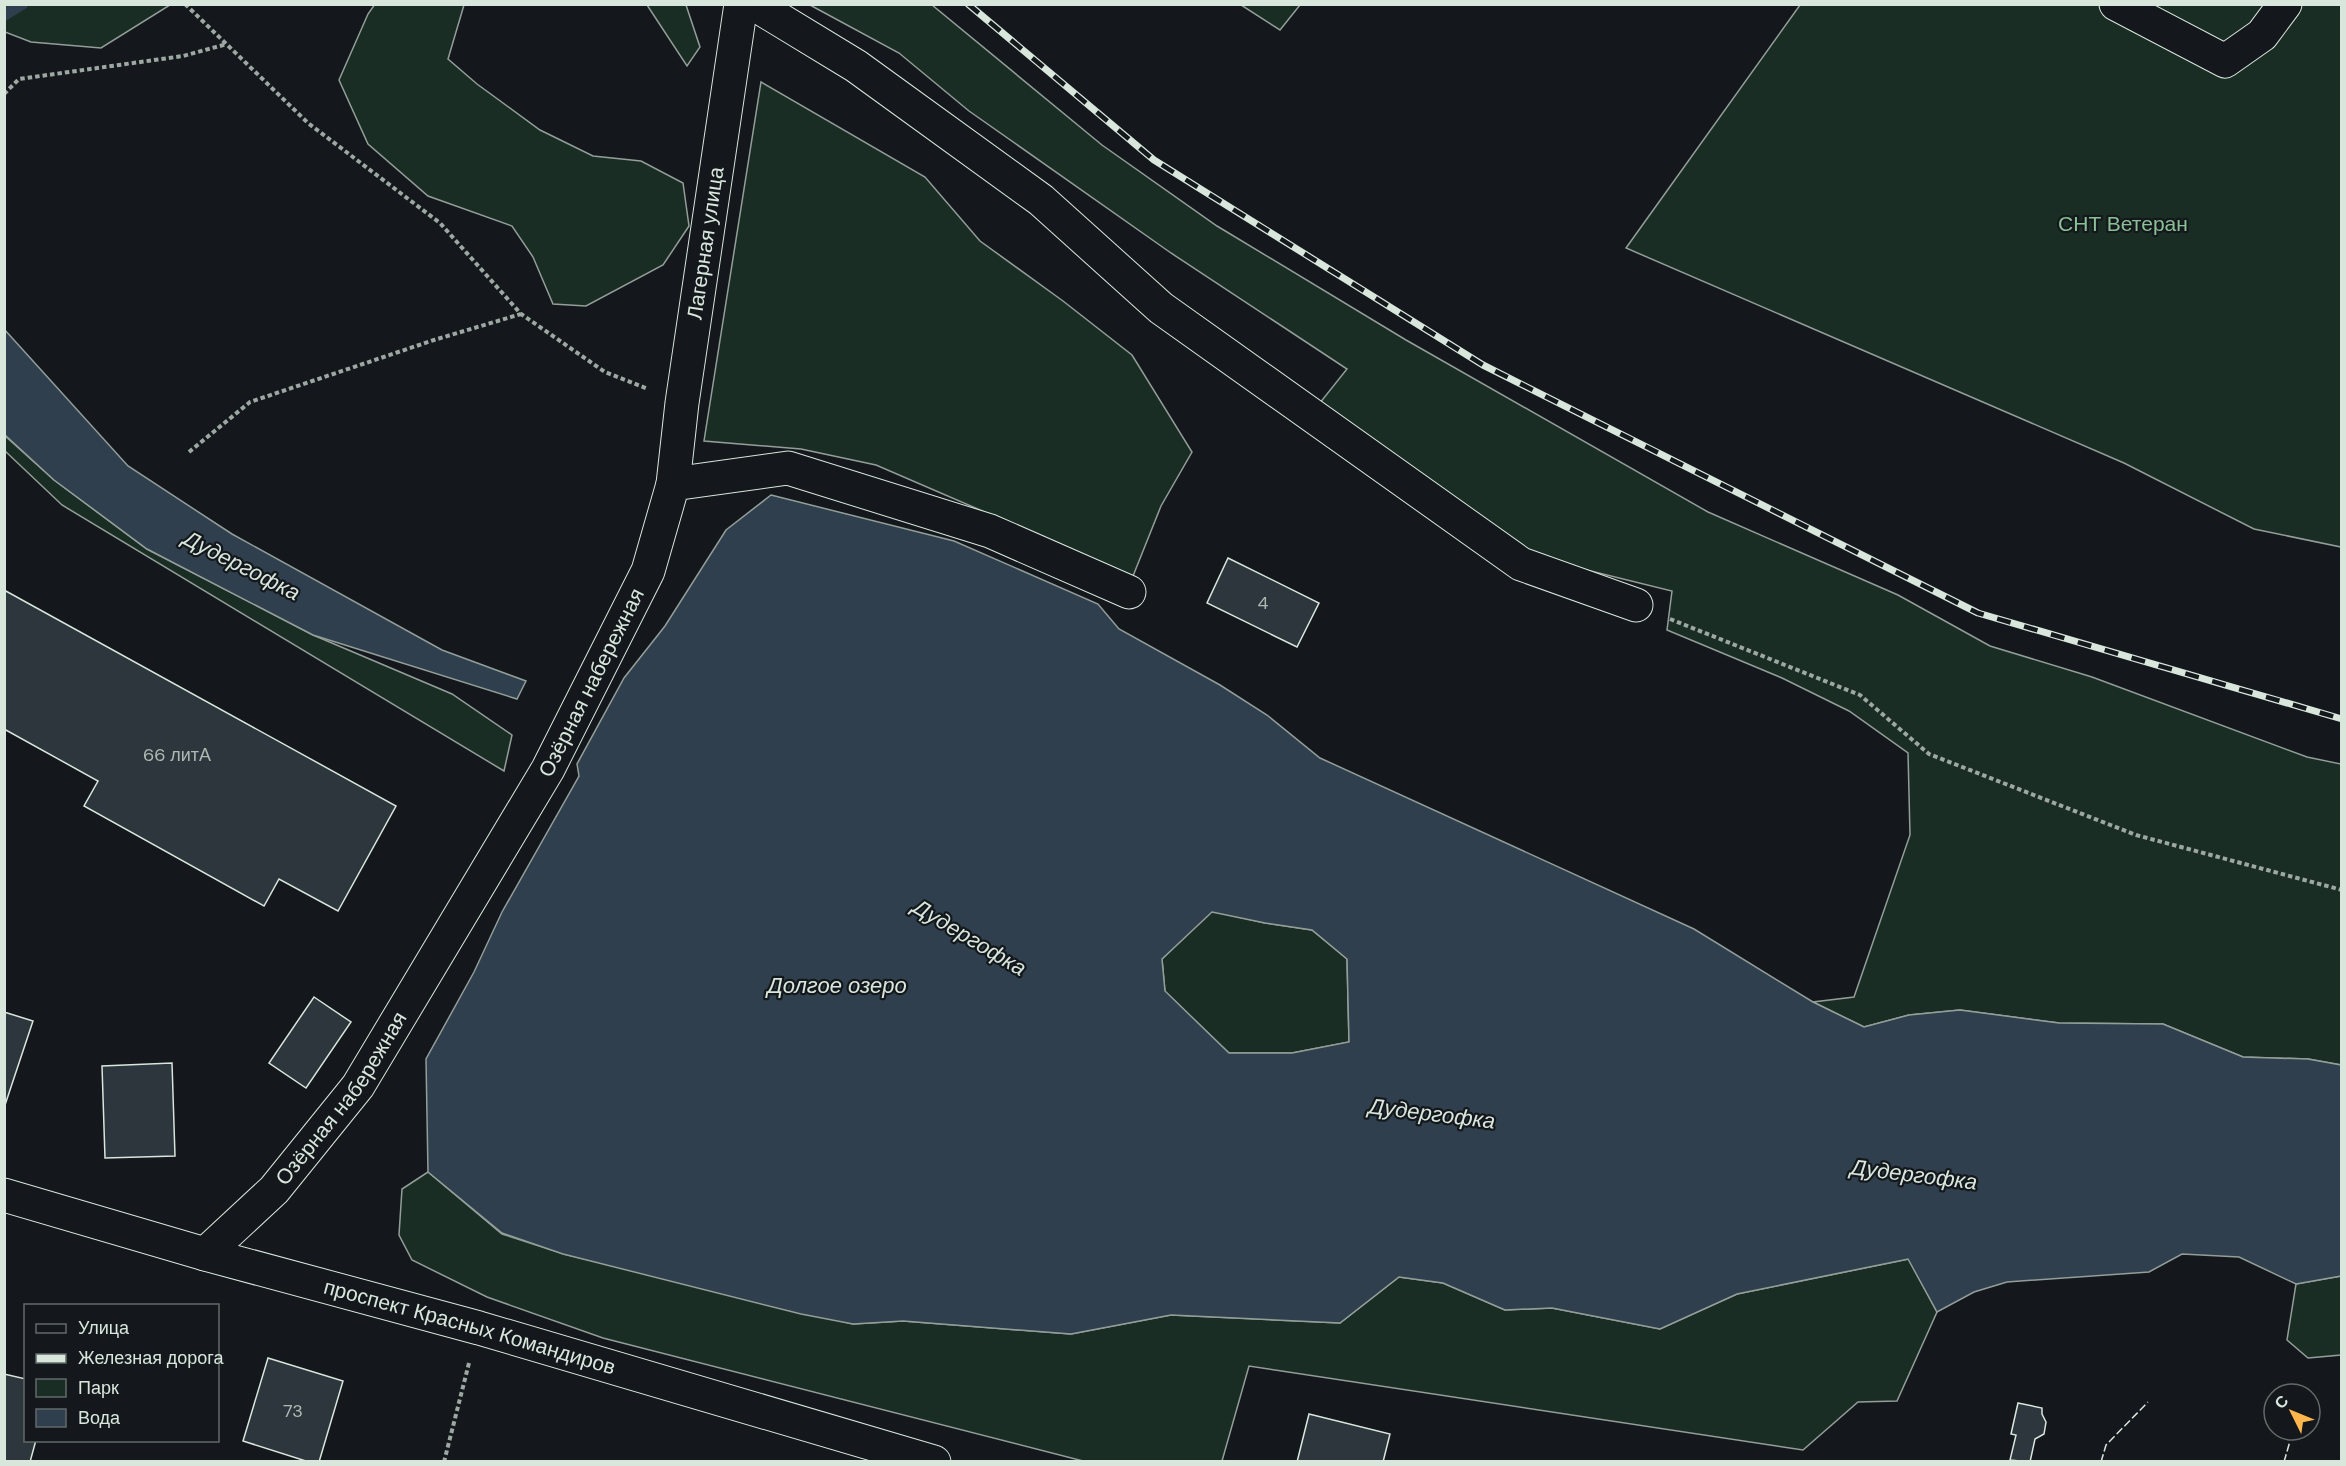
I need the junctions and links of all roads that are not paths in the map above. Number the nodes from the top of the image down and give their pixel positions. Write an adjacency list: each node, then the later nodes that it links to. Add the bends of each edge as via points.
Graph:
1 (741, 4): 5 (street, Лагерная улица)
2 (754, 4): 7 (street, via 856,66 1041,200 1161,308 1521,564)
3 (2116, 4): 4 (street, via 2224,61 2262,35)
4 (2284, 4)
5 (673, 484): 6 (street, via 788,468 990,531); 9 (street, Озёрная набережная, via 648,571 548,769 358,1086 274,1190)
6 (1130, 592)
7 (1636, 605)
8 (4, 1195): 9 (street, проспект Красных Командиров)
9 (205, 1254): 10 (street, проспект Красных Командиров, via 479,1328)
10 (934, 1461)

